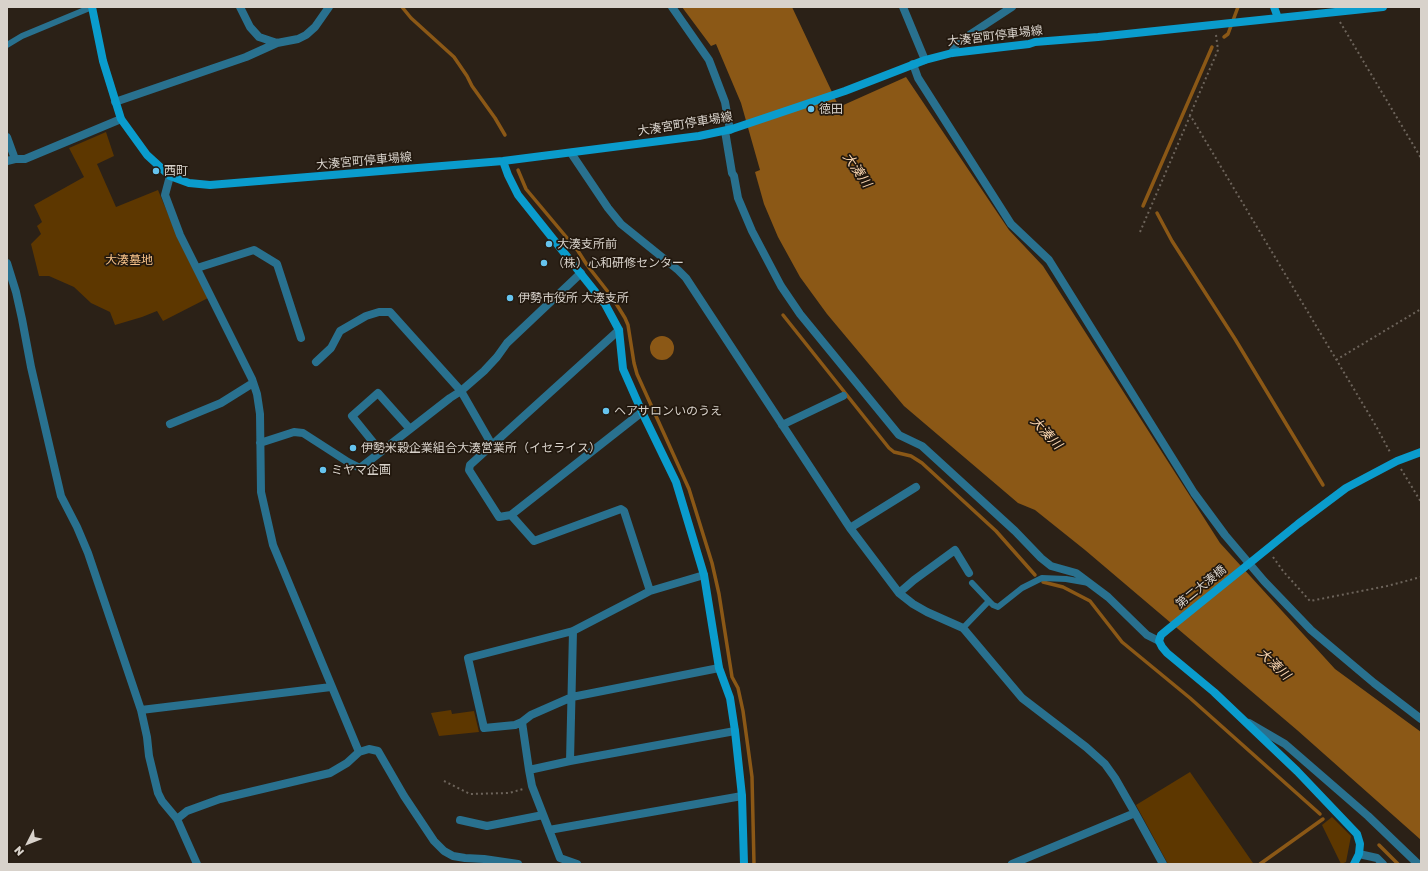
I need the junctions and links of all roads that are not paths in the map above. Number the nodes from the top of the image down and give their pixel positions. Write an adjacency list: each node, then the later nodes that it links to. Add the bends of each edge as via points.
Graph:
1 (92, 7): 11 (lane, via 22,36); 15 (main road, 大湊宮町停車場線, via 103,61)
2 (240, 7): 10 (street, via 250,27 259,37)
3 (329, 7): 10 (street, via 315,28 306,35)
4 (672, 7): 17 (street, via 709,60 725,102)
5 (903, 7): 13 (street)
6 (1012, 7): 12 (street, via 957,43)
7 (1274, 7): 9 (main road)
8 (1383, 7): 9 (main road, 大湊宮町停車場線)
9 (1278, 18): 12 (main road, 大湊宮町停車場線, via 1098,38 1035,42)
10 (277, 43): 15 (street, via 246,57)
11 (7, 45)
12 (952, 53): 13 (main road, 大湊宮町停車場線)
13 (925, 60): 14 (main road, 大湊宮町停車場線)
14 (913, 64): 17 (main road, 大湊宮町停車場線, via 845,91); 43 (street, via 918,78 1011,224 1049,260 1194,493)
15 (115, 102): 16 (main road, 大湊宮町停車場線)
16 (121, 119): 20 (street, via 25,159); 22 (main road, 大湊宮町停車場線, via 147,155)
17 (729, 130): 19 (main road, 大湊宮町停車場線); 47 (street, via 732,173 743,211 781,286 800,314 899,435 922,446 1051,566 1076,573)
18 (7, 137): 20 (street)
19 (571, 153): 21 (main road, 大湊宮町停車場線); 34 (street, via 621,224 686,278)
20 (11, 160)
21 (503, 161): 22 (main road, 大湊宮町停車場線, via 210,185 189,183); 25 (main road, via 518,195)
22 (170, 176): 24 (street, via 165,195 180,235)
23 (7, 263): 57 (street, via 21,312 31,368 61,496 88,553)
24 (197, 268): 27 (street, via 254,250 277,264); 29 (street)
25 (581, 273): 26 (main road, via 605,304); 30 (street)
26 (619, 330): 32 (main road, via 624,369); 37 (street)
27 (301, 338)
28 (316, 362): 30 (street, via 332,348 340,331 366,316 390,312)
29 (253, 382): 33 (street, via 222,403); 36 (street, via 259,404)
30 (461, 391): 35 (street); 37 (street)
31 (843, 396): 34 (street)
32 (642, 412): 41 (street); 45 (main road, via 676,482)
33 (170, 424)
34 (782, 424): 42 (street)
35 (410, 429): 38 (street); 38 (street, via 378,393 352,416)
36 (260, 443): 38 (street, via 294,432 303,433 360,468); 55 (street, via 261,492 273,545)
37 (492, 445): 41 (street, via 470,465 469,470 499,517)
38 (381, 452)
39 (1421, 452): 43 (main road, 第二大湊橋, via 1397,461 1346,488)
40 (916, 487): 42 (street)
41 (511, 515): 48 (street, via 534,542 620,509 624,511)
42 (850, 528): 49 (street)
43 (1249, 563): 53 (main road, 第二大湊橋, via 1161,635); 58 (street, via 1312,630)
44 (970, 573): 49 (street, via 954,550)
45 (704, 575): 48 (street); 54 (main road)
46 (972, 583): 50 (lane)
47 (1089, 583): 50 (lane, via 1042,578 1022,588 998,607); 53 (street, via 1108,597 1147,635)
48 (650, 591): 52 (street)
49 (899, 593): 51 (street, via 927,612)
50 (989, 601): 51 (lane)
51 (963, 628): 66 (street, via 1022,698 1105,764)
52 (573, 631): 56 (street); 60 (street, via 468,658 484,728)
53 (1159, 641): 59 (main road, via 1168,653)
54 (719, 668): 56 (street); 61 (main road, via 730,698)
55 (331, 687): 57 (street); 62 (street)
56 (572, 697): 60 (street, via 531,715); 63 (street)
57 (141, 710): 68 (street, via 158,794)
58 (1421, 719)
59 (1245, 721): 71 (main road, via 1298,771 1357,834); 82 (street, via 1285,744 1368,816)
60 (522, 722): 64 (street)
61 (736, 731): 63 (street); 65 (main road)
62 (359, 752): 68 (street, via 330,773 220,799 187,811); 73 (street, via 369,749 378,751 404,796 434,841 444,851 453,856)
63 (570, 761): 64 (street)
64 (529, 770): 67 (street)
65 (742, 796): 70 (street); 77 (main road)
66 (1136, 813): 78 (street); 79 (street)
67 (543, 815): 69 (street, via 487,826); 70 (street)
68 (177, 818): 74 (street)
69 (460, 820)
70 (549, 830): 72 (street)
71 (1360, 854): 80 (main road); 81 (street, via 1377,858)
72 (560, 861): 76 (street)
73 (505, 863): 75 (street)
74 (196, 864)
75 (518, 864)
76 (577, 864)
77 (744, 864)
78 (1012, 864)
79 (1163, 864)
80 (1354, 864)
81 (1383, 864)
82 (1418, 864)

